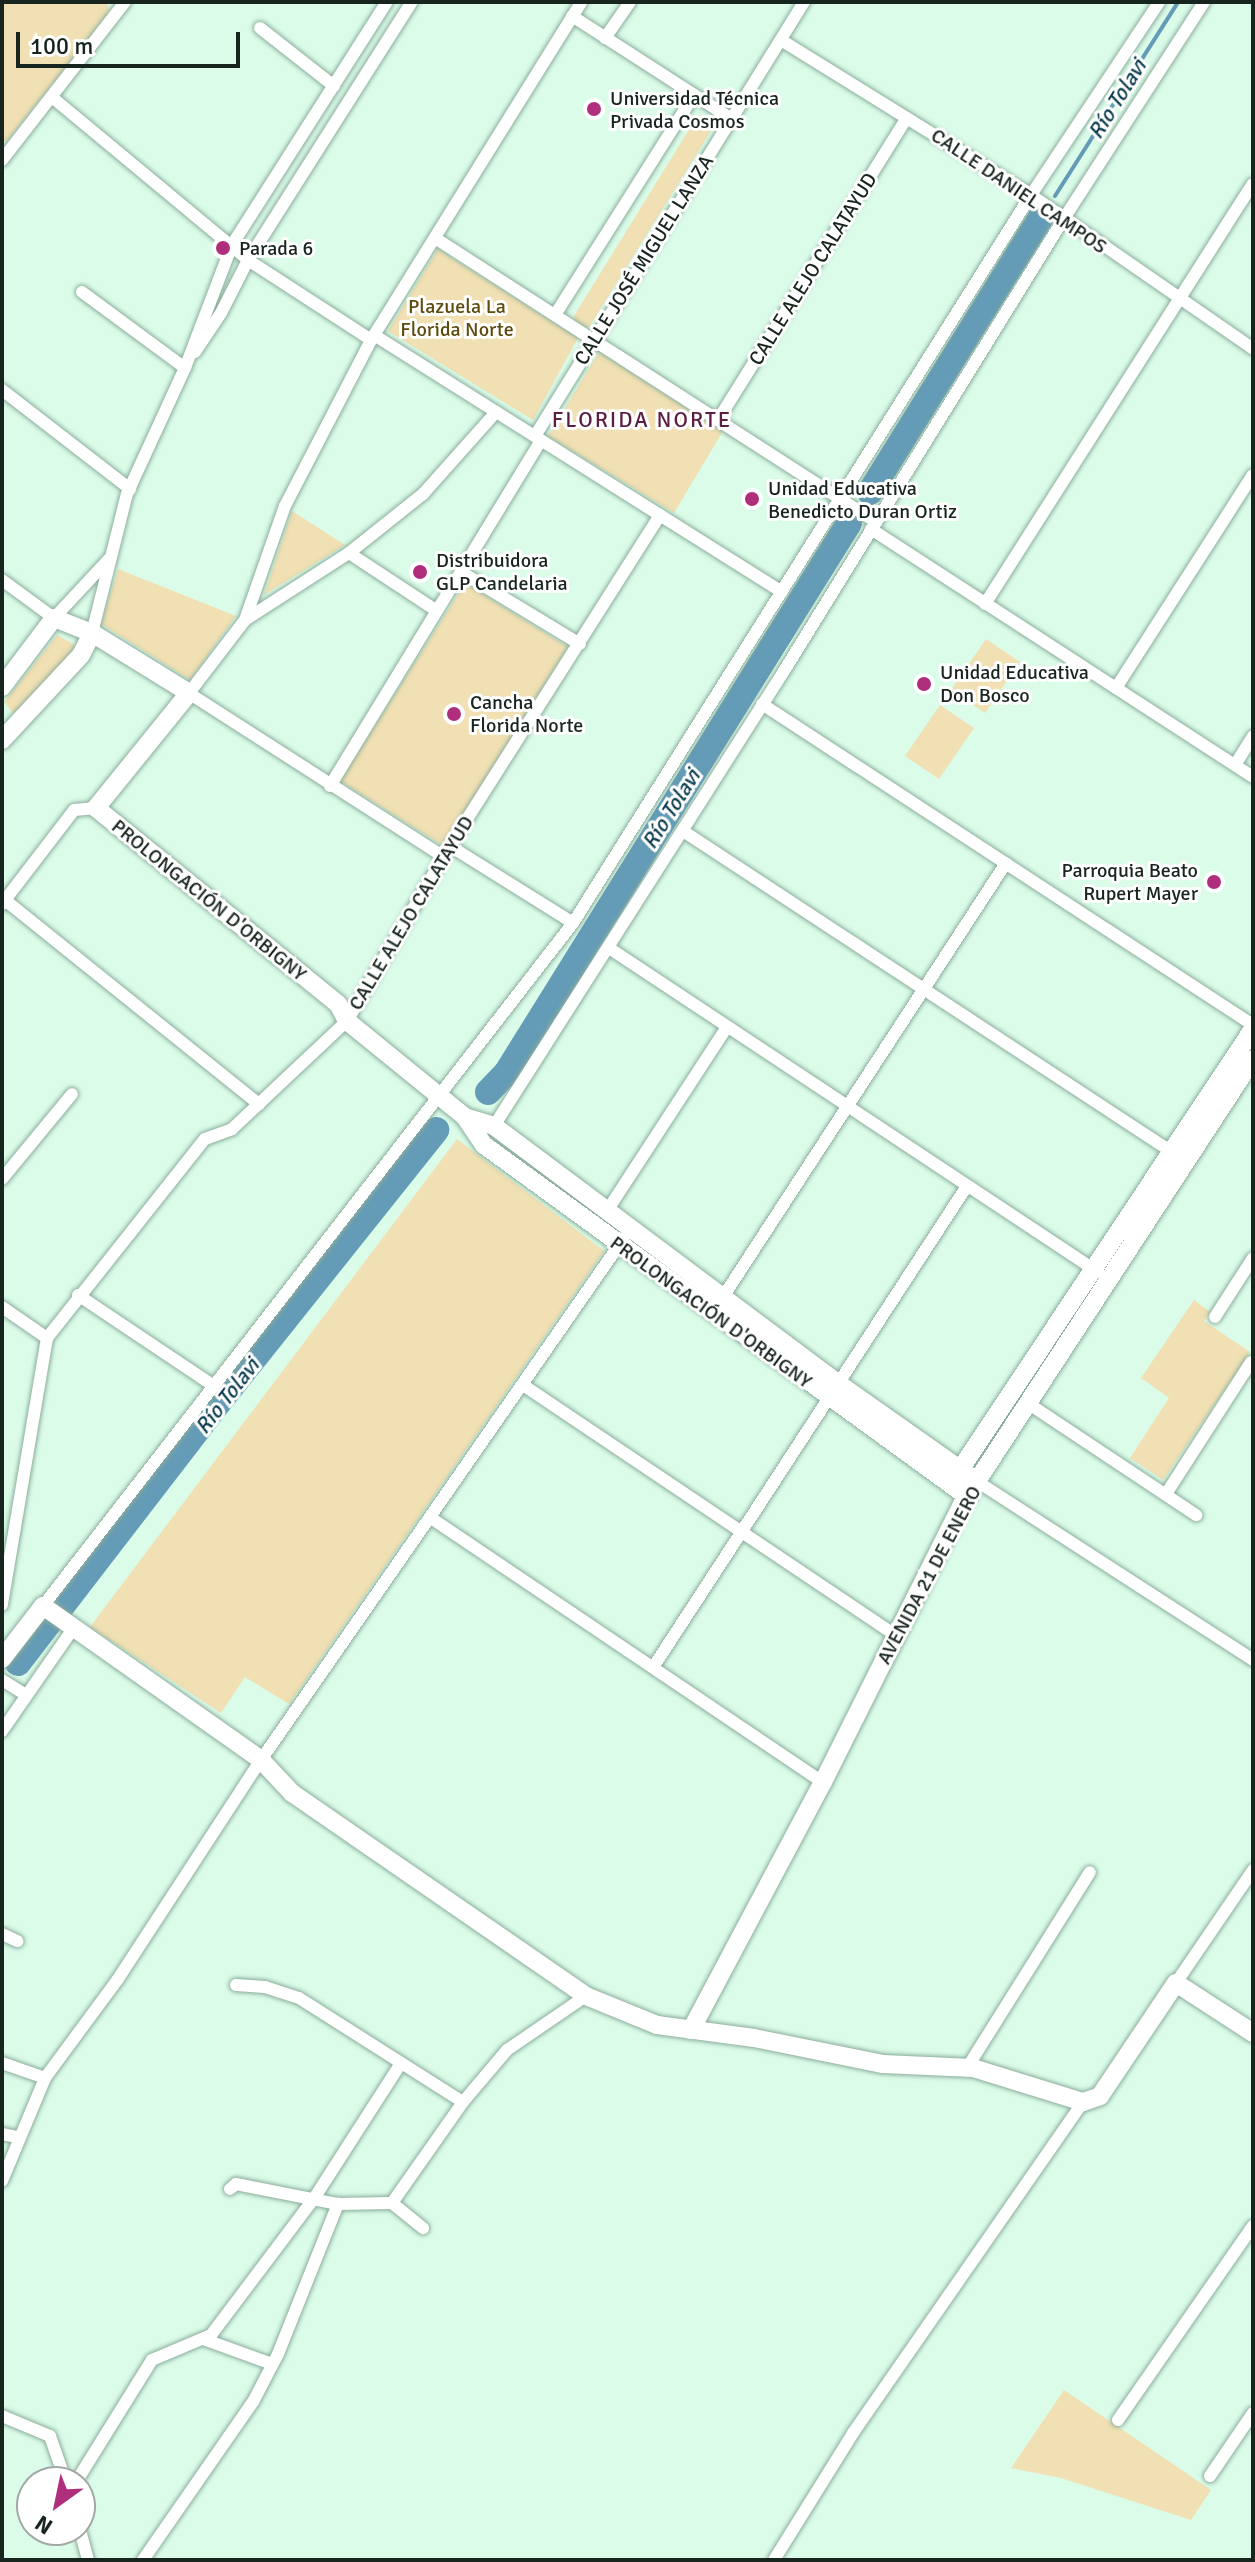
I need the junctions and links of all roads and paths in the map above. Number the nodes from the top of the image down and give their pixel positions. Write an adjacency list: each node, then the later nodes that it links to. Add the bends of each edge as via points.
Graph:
1 (124, 2): 15 (street)
2 (387, 2): 13 (street)
3 (412, 2): 24 (street)
4 (581, 2): 9 (street)
5 (630, 2): 11 (street)
6 (804, 2): 12 (street, CALLE JOSÉ MIGUEL LANZA)
7 (1159, 2): 20 (street)
8 (1204, 2): 21 (street)
9 (572, 16): 11 (street); 22 (street)
10 (260, 28): 13 (street)
11 (605, 38): 14 (street)
12 (781, 40): 16 (street, CALLE DANIEL CAMPOS); 17 (street, CALLE JOSÉ MIGUEL LANZA)
13 (334, 86): 23 (street)
14 (694, 95): 17 (street); 27 (street)
15 (53, 98): 18 (street); 23 (street)
16 (907, 118): 20 (street, CALLE DANIEL CAMPOS); 34 (street, CALLE ALEJO CALATAYUD)
17 (732, 119): 29 (street, CALLE JOSÉ MIGUEL LANZA)
18 (3, 155)
19 (1253, 184): 26 (street)
20 (1031, 195): 21 (street, CALLE DANIEL CAMPOS); 38 (street)
21 (1063, 220): 26 (street, CALLE DANIEL CAMPOS); 40 (street)
22 (435, 238): 27 (street); 28 (street)
23 (232, 245): 24 (street); 31 (street)
24 (248, 260): 28 (street); 31 (street)
25 (82, 292): 31 (street)
26 (1179, 299): 30 (street, CALLE DANIEL CAMPOS); 46 (street)
27 (555, 315): 29 (street)
28 (373, 337): 33 (street); 49 (street, via 285,506)
29 (594, 340): 34 (street); 35 (street, CALLE JOSÉ MIGUEL LANZA)
30 (1253, 349)
31 (185, 368): 37 (street)
32 (2, 390): 37 (street)
33 (496, 412): 35 (street); 41 (street, via 423,494)
34 (718, 420): 38 (street)
35 (538, 438): 39 (street); 43 (street, CALLE JOSÉ MIGUEL LANZA)
36 (1253, 475): 53 (street)
37 (130, 489): 42 (street)
38 (840, 499): 40 (street); 45 (street)
39 (660, 515): 45 (street); 51 (street, CALLE ALEJO CALATAYUD)
40 (873, 526): 46 (street); 55 (street)
41 (349, 553): 47 (street); 49 (street)
42 (111, 556): 48 (street); 50 (street)
43 (461, 572): 47 (street, CALLE JOSÉ MIGUEL LANZA); 51 (street)
44 (2, 580): 48 (street)
45 (782, 592): 66 (street)
46 (985, 604): 53 (street)
47 (437, 611): 60 (street, CALLE JOSÉ MIGUEL LANZA)
48 (54, 618): 50 (main road); 52 (main road)
49 (245, 620): 54 (street)
50 (92, 633): 54 (main road); 56 (main road, via 81,655)
51 (580, 644): 63 (street, CALLE ALEJO CALATAYUD)
52 (2, 687)
53 (1116, 688): 58 (street)
54 (189, 693): 60 (street); 61 (main road)
55 (762, 704): 62 (street); 64 (street)
56 (5, 732)
57 (1253, 736): 58 (street)
58 (1235, 765): 59 (street)
59 (1253, 777)
60 (330, 786): 63 (street)
61 (96, 808): 65 (street, via 74,810); 69 (main road, PROLONGACIÓN D'ORBIGNY, via 338,1004)
62 (683, 831): 67 (street); 68 (street)
63 (447, 851): 66 (street); 69 (street, CALLE ALEJO CALATAYUD)
64 (1006, 863): 68 (street); 71 (street)
65 (4, 902): 75 (street)
66 (573, 923): 74 (street)
67 (609, 948): 70 (street); 78 (street)
68 (924, 988): 76 (street); 79 (street)
69 (347, 1021): 74 (main road, PROLONGACIÓN D'ORBIGNY); 75 (street, CALLE ALEJO CALATAYUD)
70 (727, 1027): 76 (street); 82 (street)
71 (1253, 1027): 79 (main road, AVENIDA 21 DE ENERO)
72 (1253, 1059): 79 (main road, AVENIDA 21 DE ENERO)
73 (72, 1094): 80 (street)
74 (439, 1097): 77 (main road, PROLONGACIÓN D'ORBIGNY); 95 (street)
75 (259, 1104): 88 (street, CALLE ALEJO CALATAYUD, via 232,1129 205,1139)
76 (847, 1106): 81 (street); 89 (street)
77 (465, 1117): 78 (main road, PROLONGACIÓN D'ORBIGNY); 84 (main road, PROLONGACIÓN D'ORBIGNY, via 484,1145)
78 (494, 1126): 82 (main road, PROLONGACIÓN D'ORBIGNY)
79 (1178, 1155): 86 (main road, AVENIDA 21 DE ENERO); 87 (main road, AVENIDA 21 DE ENERO)
80 (2, 1179)
81 (967, 1186): 86 (street); 96 (street)
82 (607, 1211): 83 (main road, PROLONGACIÓN D'ORBIGNY)
83 (630, 1229): 84 (street); 89 (main road, PROLONGACIÓN D'ORBIGNY)
84 (619, 1245): 94 (street); 96 (main road, PROLONGACIÓN D'ORBIGNY)
85 (1252, 1261): 91 (street)
86 (1094, 1270): 87 (street); 98 (main road, AVENIDA 21 DE ENERO)
87 (1110, 1280): 97 (main road, AVENIDA 21 DE ENERO)
88 (78, 1295): 92 (street, CALLE ALEJO CALATAYUD); 95 (street)
89 (723, 1297): 96 (main road, PROLONGACIÓN D'ORBIGNY)
90 (2, 1307): 92 (street)
91 (1215, 1317)
92 (47, 1338): 104 (street)
93 (1251, 1362): 100 (street)
94 (523, 1385): 102 (street); 103 (street)
95 (214, 1386): 105 (street)
96 (834, 1392): 98 (main road, PROLONGACIÓN D'ORBIGNY); 103 (street)
97 (1029, 1404): 99 (main road, AVENIDA 21 DE ENERO); 100 (street)
98 (956, 1477): 99 (main road, PROLONGACIÓN D'ORBIGNY)
99 (973, 1490): 107 (main road, AVENIDA 21 DE ENERO); 109 (street)
100 (1166, 1494): 101 (street)
101 (1196, 1515)
102 (431, 1518): 110 (street); 114 (street)
103 (741, 1533): 107 (street); 110 (street)
104 (2, 1605)
105 (43, 1606): 106 (main road); 108 (main road)
106 (73, 1629): 112 (street); 114 (main road)
107 (894, 1634): 115 (main road, AVENIDA 21 DE ENERO)
108 (2, 1659)
109 (1253, 1660)
110 (654, 1666): 115 (street)
111 (2, 1680): 112 (street)
112 (24, 1694): 113 (street)
113 (2, 1731)
114 (261, 1760): 122 (main road, via 292,1793); 128 (street, via 118,1979)
115 (823, 1782): 123 (main road, AVENIDA 21 DE ENERO)
116 (1253, 1870): 120 (street)
117 (1090, 1872): 127 (street)
118 (2, 1934): 119 (street)
119 (17, 1941)
120 (1176, 1983): 124 (main road); 130 (main road, via 1100,2096)
121 (236, 1985): 126 (street, via 299,1998)
122 (586, 1996): 123 (main road, via 657,2025); 129 (street, via 507,2050)
123 (691, 2030): 127 (main road, via 883,2064)
124 (1253, 2033)
125 (2, 2063): 128 (street)
126 (401, 2063): 129 (street); 135 (street)
127 (967, 2068): 130 (main road)
128 (45, 2078): 132 (street)
129 (463, 2102): 136 (street)
130 (1083, 2102): 149 (street, via 853,2433)
131 (2, 2134): 132 (street)
132 (18, 2137): 133 (street)
133 (2, 2181)
134 (230, 2189): 135 (street, via 236,2184)
135 (315, 2197): 137 (street); 140 (street)
136 (392, 2203): 137 (street); 139 (street)
137 (338, 2204): 141 (street)
138 (1253, 2226): 144 (street)
139 (423, 2228)
140 (203, 2339): 141 (street); 146 (street, via 152,2360)
141 (272, 2364): 148 (street, via 253,2402)
142 (1253, 2413): 147 (street)
143 (2, 2416): 145 (street, via 50,2436)
144 (1118, 2420)
145 (60, 2466)
146 (86, 2466)
147 (1210, 2476)
148 (143, 2560)
149 (774, 2560)

